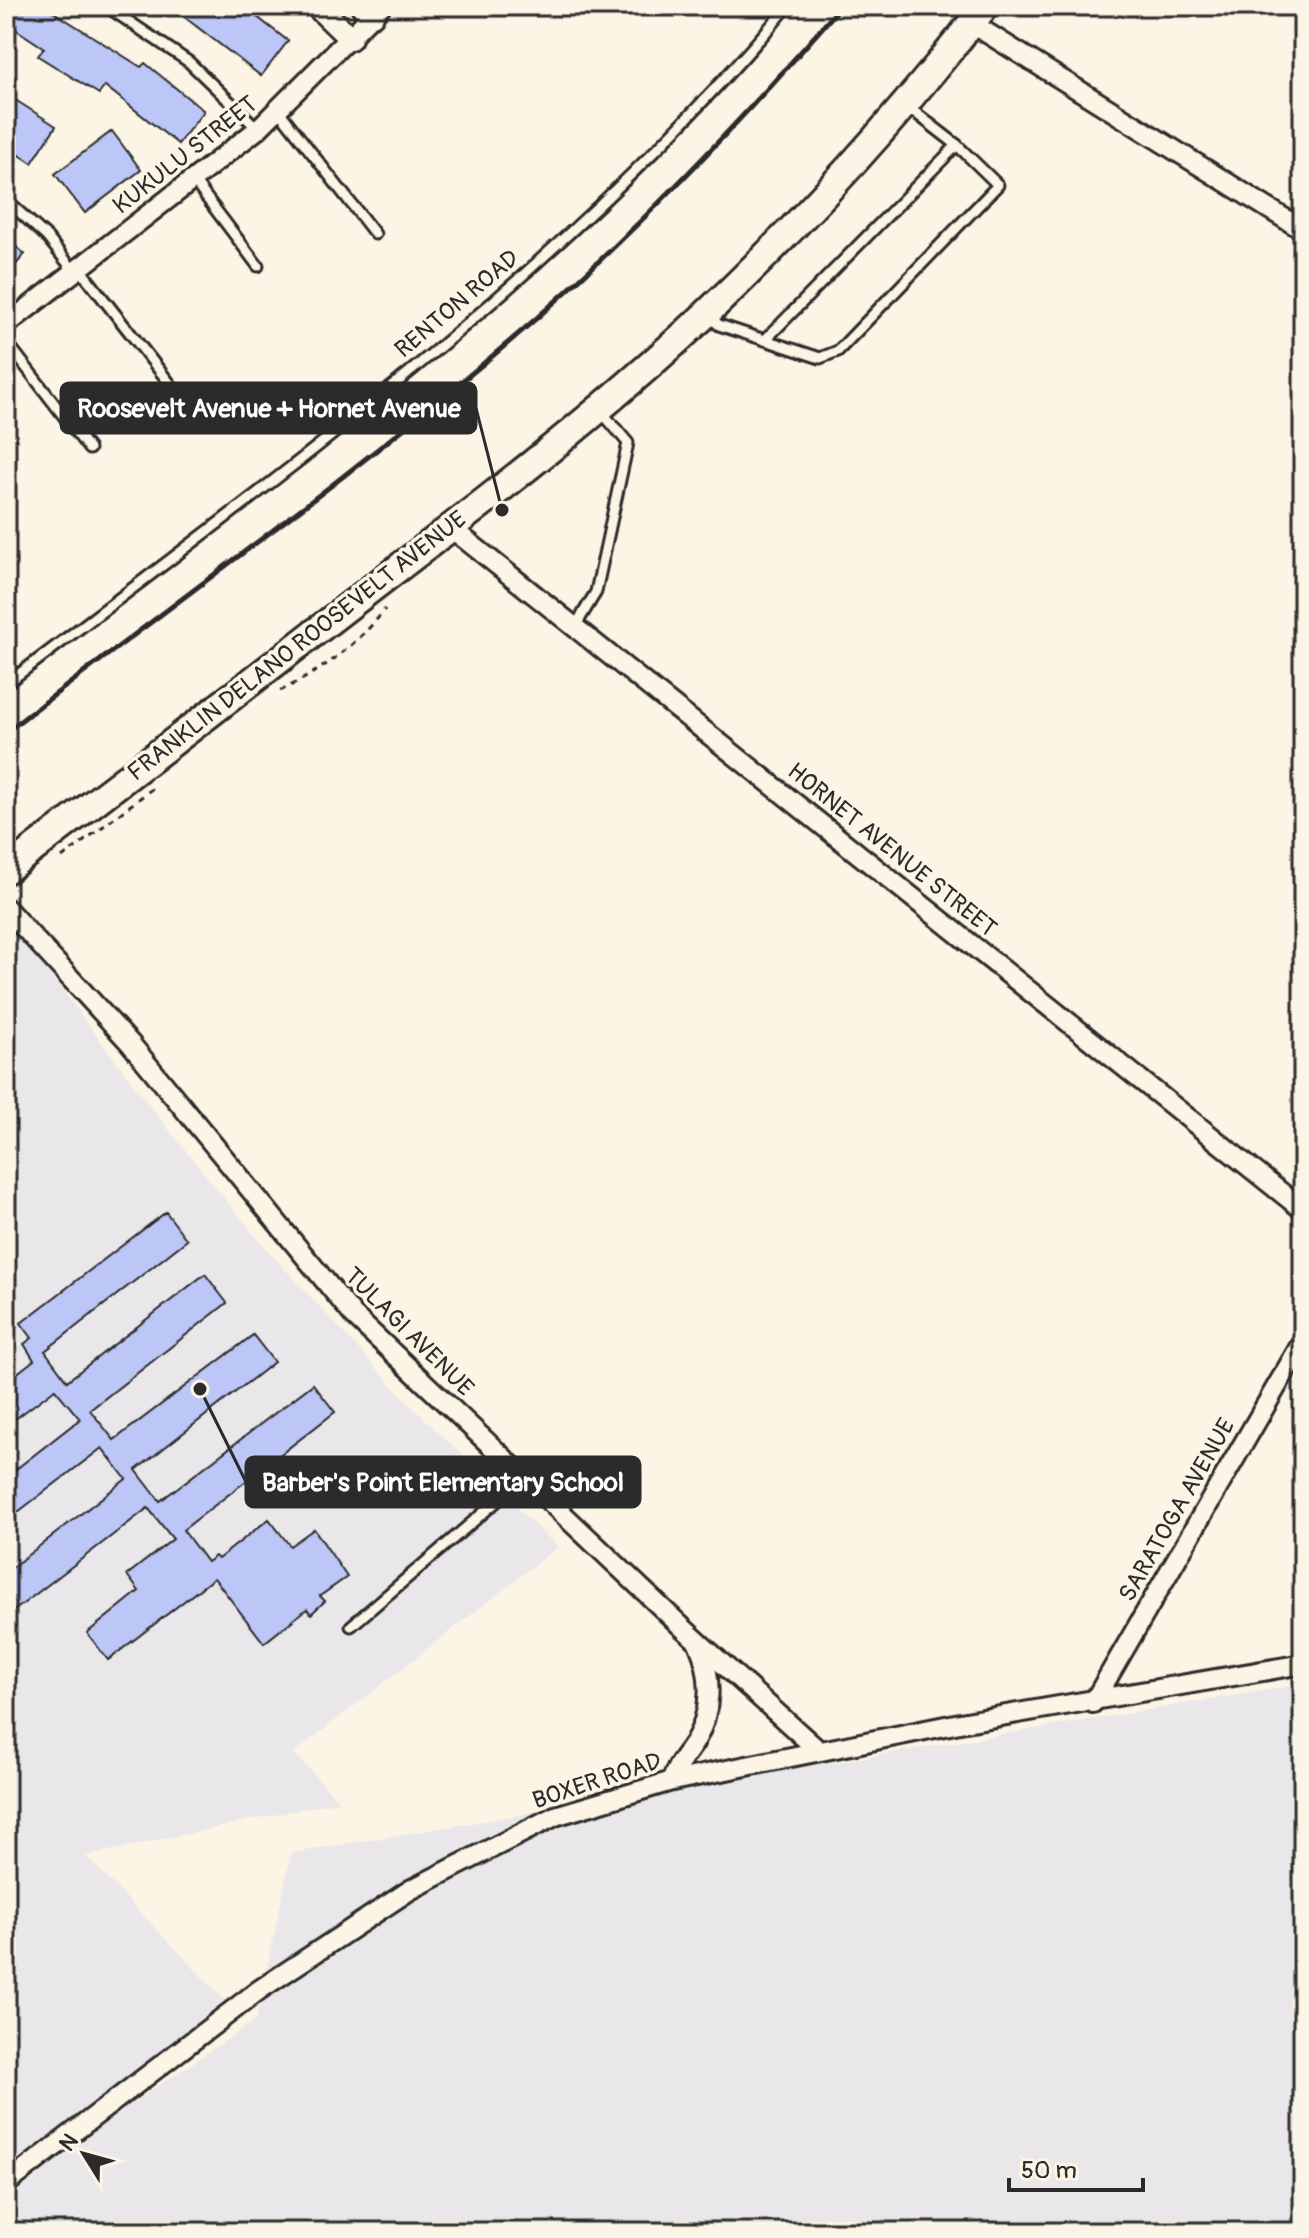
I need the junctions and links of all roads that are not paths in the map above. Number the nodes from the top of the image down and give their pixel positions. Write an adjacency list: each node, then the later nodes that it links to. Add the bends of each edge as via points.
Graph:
1 (106, 6): 9 (lane, via 189,62)
2 (317, 6): 6 (street)
3 (788, 6): 26 (lane, RENTON ROAD, via 571,234 312,452)
4 (372, 9): 6 (street, KUKULU STREET)
5 (978, 15): 7 (main road, FRANKLIN DELANO ROOSEVELT AVENUE); 13 (street)
6 (350, 38): 8 (street, KUKULU STREET)
7 (905, 104): 10 (lane); 17 (main road, FRANKLIN DELANO ROOSEVELT AVENUE)
8 (279, 111): 9 (street, KUKULU STREET); 14 (lane)
9 (258, 129): 11 (street, KUKULU STREET)
10 (957, 145): 19 (lane); 19 (lane, via 998,185 838,351 820,358)
11 (194, 181): 15 (lane); 16 (street, KUKULU STREET)
12 (6, 200): 16 (lane)
13 (1303, 230)
14 (375, 234)
15 (258, 266)
16 (77, 269): 18 (street, KUKULU STREET); 21 (lane)
17 (706, 313): 19 (lane, via 719,325); 22 (main road, FRANKLIN DELANO ROOSEVELT AVENUE)
18 (6, 325)
19 (765, 340)
20 (6, 341): 23 (lane)
21 (175, 390)
22 (599, 409): 24 (main road, FRANKLIN DELANO ROOSEVELT AVENUE); 25 (lane, via 628,443 596,592)
23 (89, 449)
24 (451, 528): 25 (street, HORNET AVENUE STREET); 27 (main road, FRANKLIN DELANO ROOSEVELT AVENUE)
25 (576, 625): 29 (street, HORNET AVENUE STREET)
26 (6, 684)
27 (6, 870)
28 (6, 908): 31 (street, TULAGI AVENUE, via 130,1043 353,1315)
29 (1303, 1210)
30 (1303, 1341): 35 (street, SARATOGA AVENUE)
31 (524, 1478): 32 (lane); 33 (street, TULAGI AVENUE)
32 (351, 1626)
33 (696, 1639): 36 (street, TULAGI AVENUE); 37 (street, via 709,1683 706,1713)
34 (1303, 1664): 35 (street, BOXER ROAD)
35 (1093, 1703): 36 (street, BOXER ROAD)
36 (819, 1751): 37 (street, BOXER ROAD)
37 (672, 1781): 38 (street, BOXER ROAD, via 555,1816 410,1890 259,1990)
38 (6, 2184)

